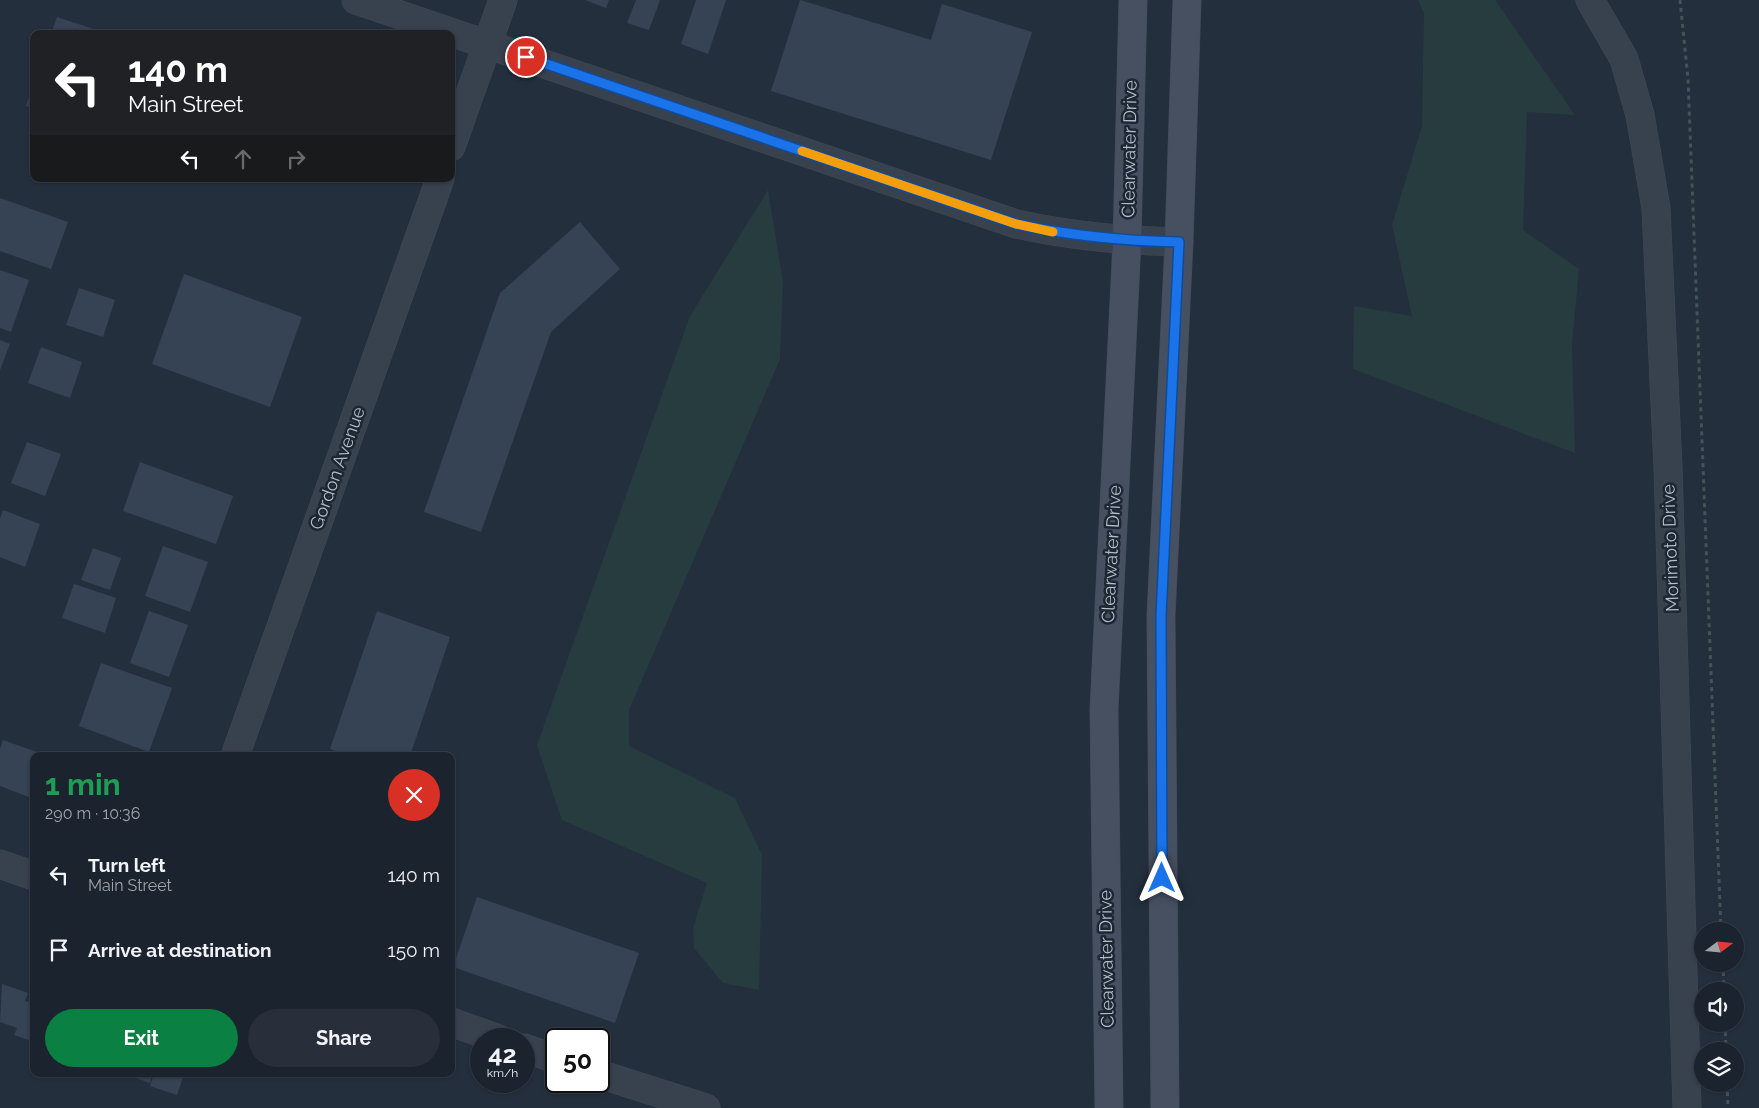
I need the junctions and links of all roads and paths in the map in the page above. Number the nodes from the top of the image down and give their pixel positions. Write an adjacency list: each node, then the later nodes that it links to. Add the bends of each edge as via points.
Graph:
1 (356, 0): 7 (street)
2 (503, 0): 9 (street)
3 (1132, 0): 12 (main road, Clearwater Drive)
4 (1187, 0): 13 (main road)
5 (1590, 0): 25 (street, Morimoto Drive, via 1624,60 1640,115 1656,208 1668,467)
6 (1680, 0): 17 (path, via 1688,89)
7 (446, 30)
8 (455, 33): 9 (street)
9 (488, 44): 10 (street); 12 (street, via 1016,224 1060,234)
10 (455, 136)
11 (439, 182): 14 (street, Gordon Avenue)
12 (1127, 241): 13 (street); 23 (main road, Clearwater Drive, via 1104,709)
13 (1179, 242): 24 (main road, via 1161,616)
14 (236, 752)
15 (0, 864): 16 (street)
16 (30, 875)
17 (1721, 922)
18 (455, 1023): 19 (street)
19 (470, 1029)
20 (610, 1077): 22 (street)
21 (1728, 1092): 26 (path)
22 (706, 1108)
23 (1108, 1108)
24 (1165, 1108)
25 (1687, 1108)
26 (1728, 1108)

